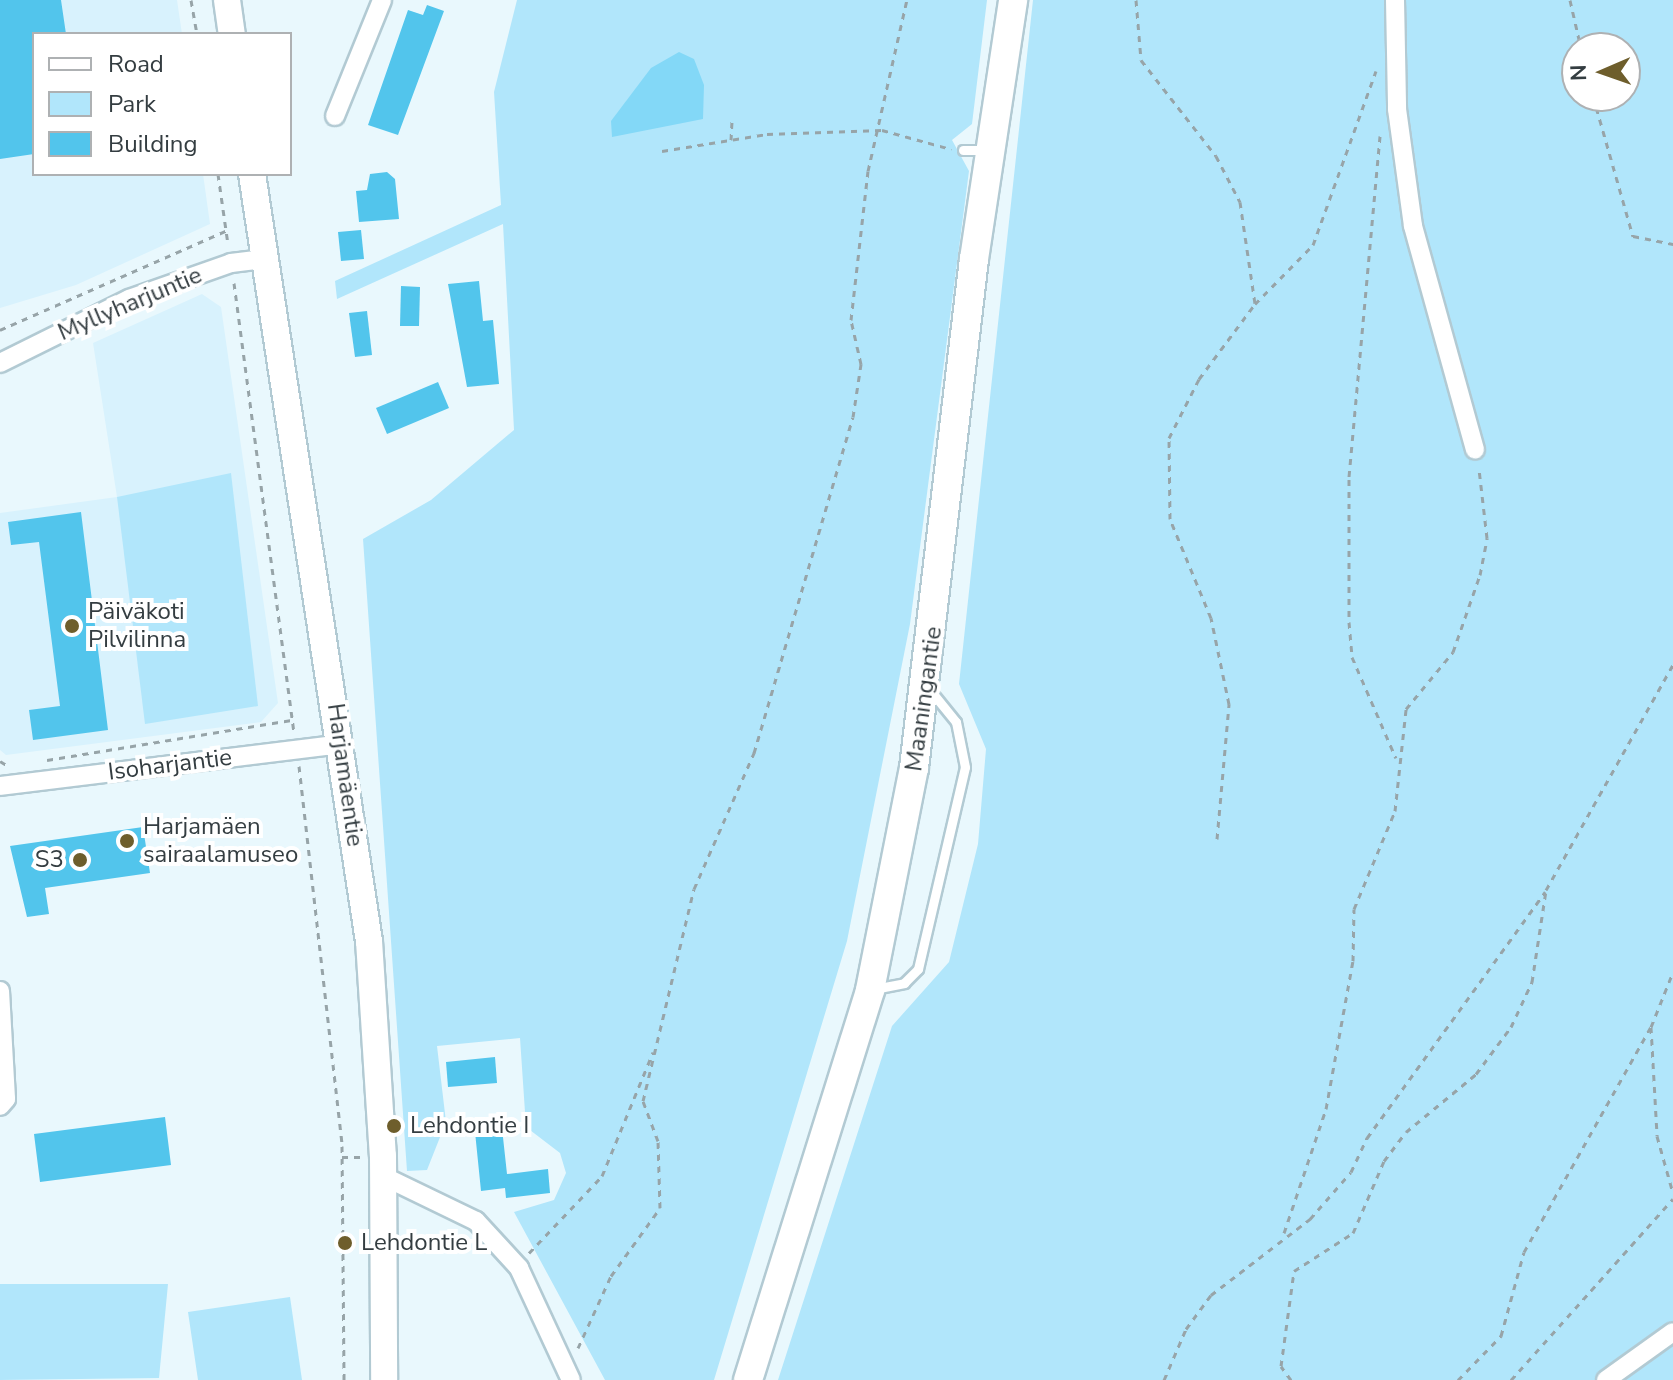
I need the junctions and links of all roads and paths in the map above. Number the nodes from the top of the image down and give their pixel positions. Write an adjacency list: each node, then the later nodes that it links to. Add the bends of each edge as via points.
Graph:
1 (191, 0): 9 (path)
2 (382, 0): 15 (street)
3 (907, 0): 18 (path, via 884,77)
4 (1013, 0): 20 (main road, Maaningantie)
5 (1136, 0): 28 (path, via 1141,60 1216,156 1240,202)
6 (1395, 0): 31 (street, via 1397,109 1413,226)
7 (1570, 0): 12 (path)
8 (215, 4): 9 (path); 11 (street)
9 (193, 10): 10 (path)
10 (197, 32)
11 (231, 32)
12 (1577, 32)
13 (1378, 65): 28 (path, via 1313,245)
14 (1598, 112): 25 (path, via 1633,236)
15 (335, 116)
16 (732, 119): 19 (path)
17 (1382, 119): 39 (path, via 1349,479 1349,622 1352,657)
18 (882, 130): 19 (path); 20 (path); 49 (path, via 860,232 851,320 861,364 853,417 754,753 694,889)
19 (731, 140): 21 (path)
20 (976, 150): 34 (main road, Maaningantie)
21 (662, 151)
22 (218, 176): 24 (path)
23 (252, 176): 26 (street, Harjamäentie)
24 (226, 231): 27 (path); 29 (path)
25 (1673, 244)
26 (264, 259): 27 (street, Myllyharjuntie); 36 (street, Harjamäentie)
27 (231, 263): 30 (street, Myllyharjuntie, via 129,299); 35 (path)
28 (1255, 304): 43 (path, via 1199,379 1169,438 1165,474 1170,519 1211,618 1229,704)
29 (0, 330)
30 (1, 361)
31 (1475, 450): 39 (path, via 1486,498 1480,575 1453,652 1406,709)
32 (1673, 665): 33 (path)
33 (1671, 681): 44 (path)
34 (928, 687): 46 (main road, Maaningantie); 46 (lane, via 956,722 965,767 918,969 904,983)
35 (292, 720): 37 (path); 38 (path)
36 (340, 744): 37 (street, Isoharjantie); 51 (street, Harjamäentie, via 369,941)
37 (297, 749): 42 (street, Isoharjantie); 58 (path, via 342,1146)
38 (42, 760)
39 (1397, 760): 54 (path, via 1395,811 1354,909 1353,961 1326,1109)
40 (0, 761): 41 (path)
41 (14, 765)
42 (0, 786)
43 (1217, 839)
44 (1546, 890): 54 (path, via 1367,1138 1351,1172 1310,1219); 63 (path, via 1532,982 1511,1027 1476,1074 1406,1132 1384,1161 1353,1233 1294,1271 1281,1366)
45 (1673, 972): 48 (path)
46 (870, 990): 61 (main road, Maaningantie)
47 (0, 991): 50 (street, via 6,1099)
48 (1651, 1027): 52 (path, via 1657,1136); 64 (path, via 1544,1211 1501,1336)
49 (658, 1042): 55 (path, via 602,1176); 57 (path, via 643,1101 658,1141 660,1208 611,1276 581,1347)
50 (0, 1106)
51 (383, 1176): 55 (street, via 454,1205); 59 (street, Harjamäentie)
52 (1673, 1193)
53 (1673, 1199): 65 (path)
54 (1284, 1233): 62 (path, via 1251,1268 1211,1295)
55 (519, 1268): 57 (street)
56 (1673, 1332): 66 (street)
57 (557, 1355): 60 (street)
58 (344, 1380)
59 (384, 1380)
60 (571, 1380)
61 (748, 1380)
62 (1164, 1380)
63 (1291, 1380)
64 (1458, 1380)
65 (1511, 1380)
66 (1606, 1380)

